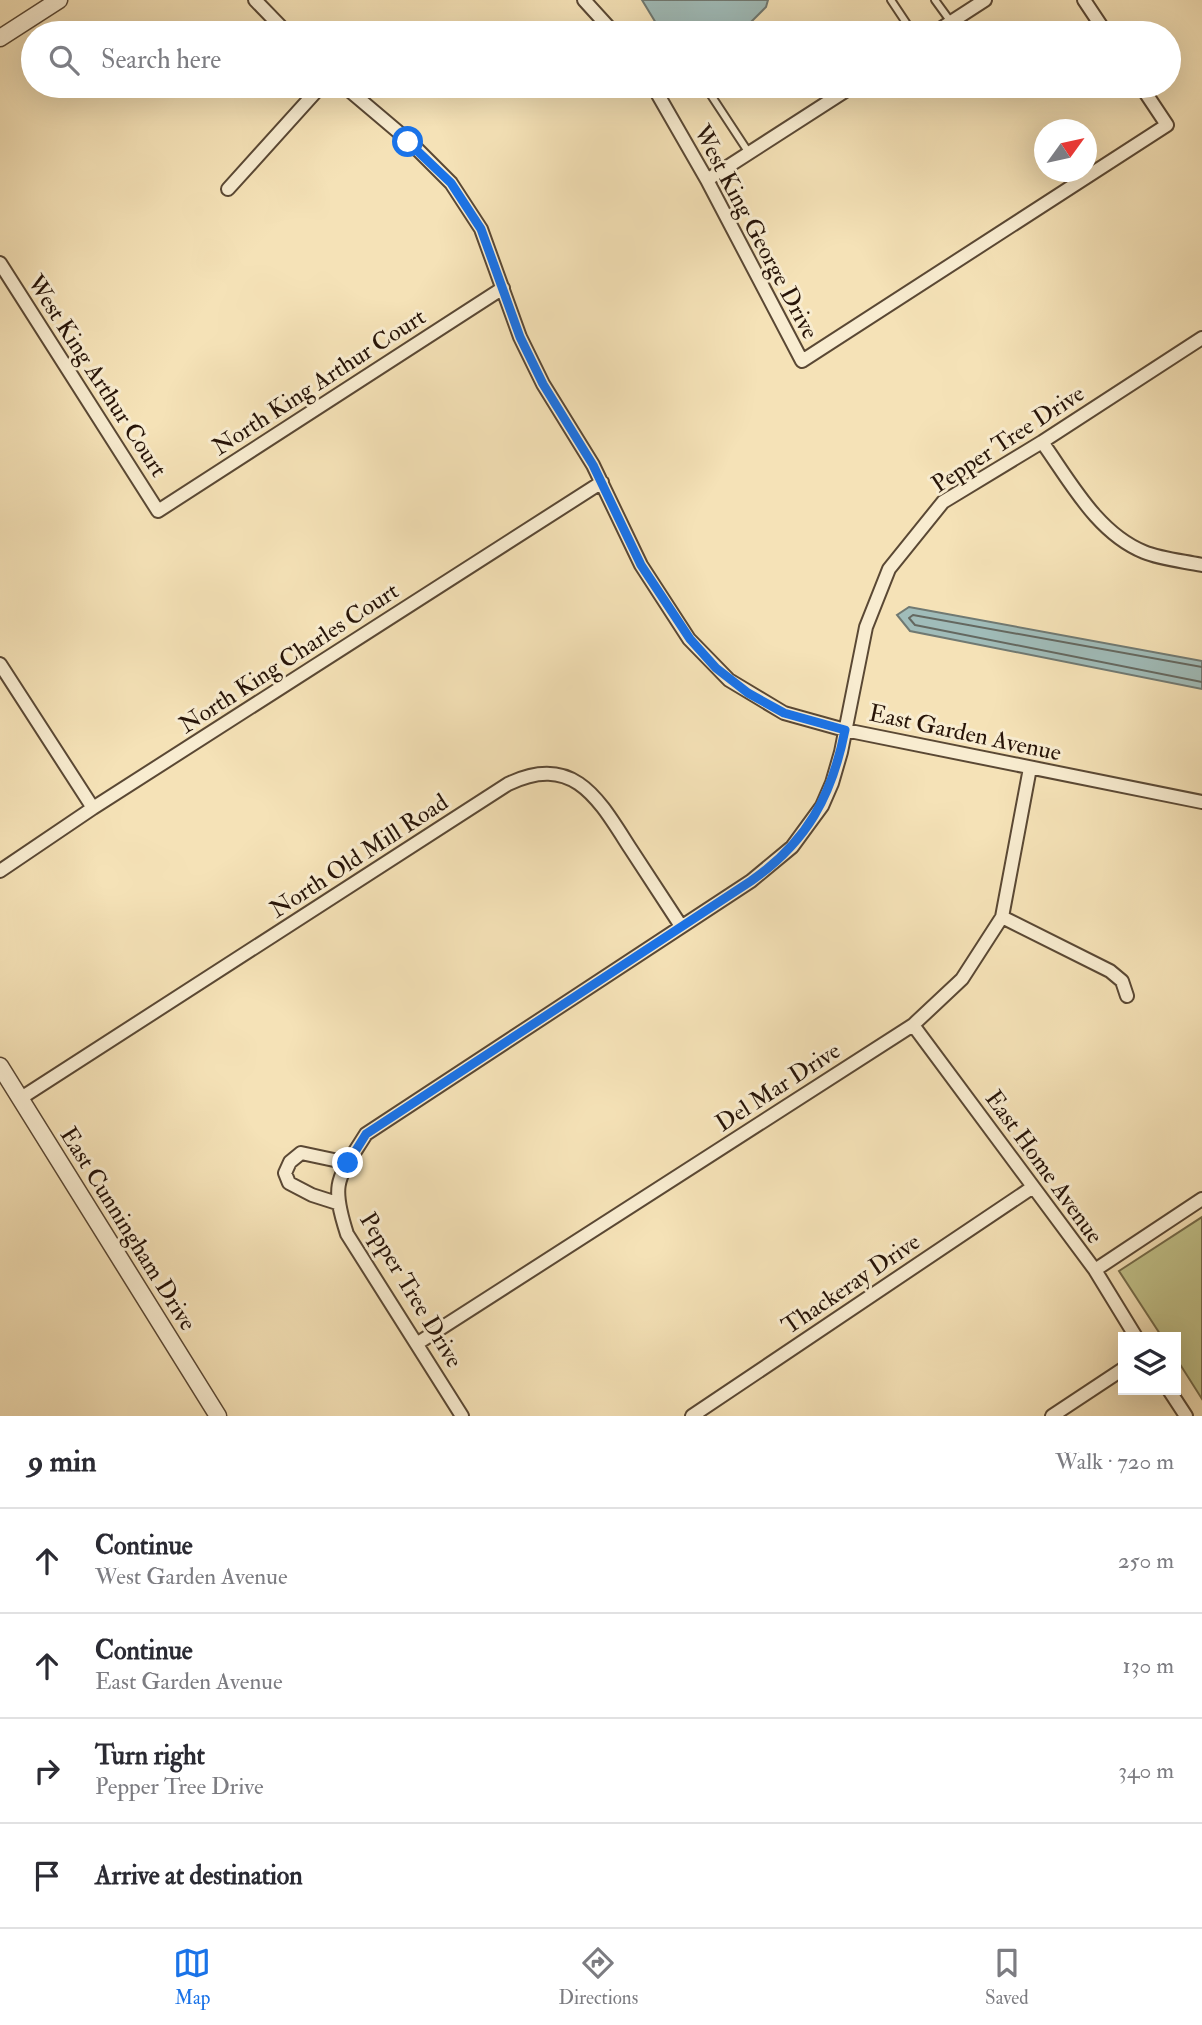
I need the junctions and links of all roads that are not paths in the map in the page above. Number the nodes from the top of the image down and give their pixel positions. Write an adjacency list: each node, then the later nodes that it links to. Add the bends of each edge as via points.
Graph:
1 (59, 0): 8 (street)
2 (255, 0): 9 (street)
3 (584, 0): 10 (street)
4 (891, 0): 11 (lane)
5 (935, 0): 12 (lane)
6 (985, 0): 13 (street)
7 (1084, 0): 14 (street)
8 (26, 21)
9 (275, 21)
10 (603, 21)
11 (905, 21)
12 (950, 21)
13 (953, 21)
14 (1098, 21)
15 (21, 24): 16 (street)
16 (0, 38)
17 (310, 98): 25 (street)
18 (358, 98): 27 (street, East Garden Avenue, via 451,183 481,229)
19 (660, 98): 24 (street, West King George Drive)
20 (713, 98): 23 (lane)
21 (834, 98): 23 (street)
22 (1149, 98): 24 (street, West King George Drive, via 1167,125 802,361)
23 (749, 153): 24 (street)
24 (707, 180)
25 (228, 189)
26 (0, 263): 31 (street, West King Arthur Court)
27 (503, 288): 30 (street, East Garden Avenue, via 543,384); 31 (street, North King Arthur Court)
28 (1202, 338): 29 (street, Pepper Tree Drive)
29 (1042, 442): 32 (street, via 1097,518 1121,539 1145,553); 34 (street, Pepper Tree Drive, via 943,502 889,569 866,628)
30 (601, 482): 34 (street, East Garden Avenue, via 651,581 690,639 729,680 784,713); 37 (street, North King Charles Court)
31 (158, 512)
32 (1202, 565)
33 (0, 664): 37 (street)
34 (845, 730): 35 (street, East Garden Avenue); 40 (street, Pepper Tree Drive, via 827,794 792,847 767,870)
35 (1030, 768): 36 (street, East Garden Avenue); 39 (street, Del Mar Drive)
36 (1202, 802)
37 (93, 808): 38 (street, North King Charles Court)
38 (0, 871)
39 (1002, 917): 41 (street, via 1110,971 1122,981); 42 (street, Del Mar Drive, via 962,979)
40 (681, 926): 44 (street, North Old Mill Road, via 599,800 565,777 532,775 508,784); 45 (street, Pepper Tree Drive, via 366,1134)
41 (1127, 996)
42 (914, 1025): 46 (street, East Home Avenue); 51 (street, Del Mar Drive)
43 (0, 1066): 44 (street, East Cunningham Drive)
44 (21, 1098): 54 (street, East Cunningham Drive)
45 (348, 1163): 48 (street, Pepper Tree Drive, via 341,1172); 48 (street, via 300,1153 285,1173 289,1183)
46 (1033, 1187): 49 (street, East Home Avenue); 56 (street, Thackeray Drive)
47 (1202, 1199): 49 (street)
48 (337, 1203): 51 (street, Pepper Tree Drive, via 347,1234)
49 (1094, 1270): 50 (street, East Home Avenue)
50 (1133, 1332)
51 (418, 1343): 55 (street, Pepper Tree Drive)
52 (1118, 1372): 57 (street)
53 (1172, 1395): 58 (street)
54 (218, 1416)
55 (463, 1416)
56 (692, 1416)
57 (1052, 1416)
58 (1186, 1416)

